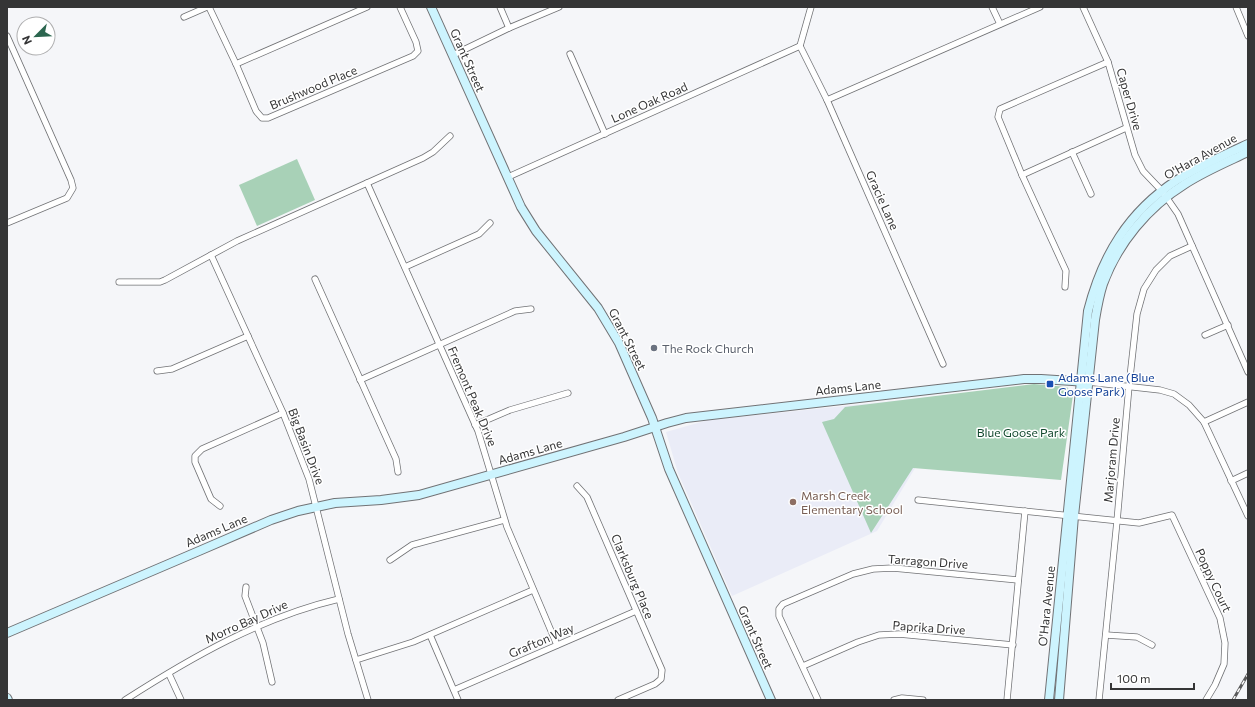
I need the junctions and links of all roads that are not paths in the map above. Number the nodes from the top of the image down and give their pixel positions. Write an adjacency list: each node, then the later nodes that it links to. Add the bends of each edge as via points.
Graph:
1 (208, 7): 12 (street); 21 (street, Brushwood Place)
2 (367, 7): 21 (street)
3 (400, 7): 21 (street, Brushwood Place, via 416,42 418,51 413,56 268,118 262,118 256,112)
4 (431, 7): 19 (street, Grant Street)
5 (500, 7): 14 (street)
6 (558, 7): 14 (street)
7 (811, 7): 17 (street)
8 (992, 7): 13 (street)
9 (1040, 7): 13 (street)
10 (1083, 7): 20 (street, Caper Drive)
11 (1236, 7): 16 (street)
12 (184, 17)
13 (1000, 24): 22 (street)
14 (509, 28): 19 (street)
15 (7, 36): 34 (street, via 73,188 67,198)
16 (1248, 36)
17 (800, 46): 22 (street, Gracie Lane); 24 (street, Lone Oak Road)
18 (570, 54): 24 (street)
19 (453, 55): 30 (street, Grant Street)
20 (1108, 62): 23 (street, Caper Drive); 29 (street, via 1000,109 998,117)
21 (236, 64)
22 (827, 100): 47 (street, Gracie Lane)
23 (1126, 128): 27 (street); 33 (street, Caper Drive, via 1135,156)
24 (605, 134): 30 (street, Lone Oak Road)
25 (450, 136): 31 (street, via 423,158)
26 (1248, 144): 33 (street, O'Hara Avenue, via 1178,180)
27 (1072, 152): 29 (street); 32 (street)
28 (1248, 152): 33 (street, O'Hara Avenue)
29 (1022, 175): 41 (street, via 1066,271)
30 (508, 177): 58 (street, Grant Street, via 521,207 536,231 610,326)
31 (367, 183): 37 (street); 38 (street, Fremont Peak Drive)
32 (1091, 194)
33 (1164, 194): 36 (street, Caper Drive, via 1178,214); 51 (street, O'Hara Avenue, via 1134,217 1124,229 1096,283 1088,311)
34 (7, 223)
35 (490, 223): 38 (street, via 479,234)
36 (1192, 246): 43 (street, Caper Drive); 52 (street, Marjoram Drive, via 1170,256 1156,270 1144,289 1138,314)
37 (211, 255): 40 (street, via 172,278 160,282); 45 (street, Big Basin Drive)
38 (405, 267): 46 (street, Fremont Peak Drive)
39 (315, 279): 50 (street)
40 (119, 282)
41 (1065, 287)
42 (531, 309): 46 (street, via 515,311)
43 (1228, 325): 44 (street); 49 (street, Caper Drive)
44 (1205, 335)
45 (248, 336): 48 (street, via 172,369); 55 (street, Big Basin Drive)
46 (440, 345): 50 (street); 57 (street, Fremont Peak Drive)
47 (943, 364)
48 (157, 371)
49 (1248, 372)
50 (360, 380): 59 (street, via 396,459)
51 (1085, 382): 52 (street); 58 (street, Adams Lane, via 1040,379 996,382 701,415); 68 (street, O'Hara Avenue)
52 (1129, 386): 56 (street, via 1174,394 1189,405); 71 (street, Marjoram Drive)
53 (568, 393): 57 (street, via 510,410)
54 (1248, 402): 56 (street)
55 (283, 413): 65 (street, via 202,449 195,456 195,462 211,498); 66 (street, Big Basin Drive, via 305,467)
56 (1204, 422): 62 (street)
57 (476, 425): 61 (street, Fremont Peak Drive)
58 (656, 427): 61 (street, Adams Lane); 95 (street, Grant Street, via 669,469)
59 (398, 472)
60 (1248, 473): 62 (street)
61 (492, 474): 66 (street, Adams Lane, via 419,495 349,501); 70 (street, Fremont Peak Drive)
62 (1230, 481): 69 (street)
63 (577, 486): 77 (street, Clarksburg Place, via 587,497)
64 (918, 500): 67 (street)
65 (220, 506)
66 (316, 507): 76 (street, Big Basin Drive); 79 (street, Adams Lane, via 271,520)
67 (1025, 511): 68 (street); 73 (street)
68 (1071, 516): 71 (street); 100 (street, O'Hara Avenue); 101 (street, O'Hara Avenue)
69 (1248, 516)
70 (504, 520): 72 (street, via 412,545); 75 (street, Fremont Peak Drive)
71 (1117, 521): 81 (street, Marjoram Drive); 103 (street, Poppy Court, via 1139,523 1172,515 1220,618 1225,643 1224,664)
72 (390, 560)
73 (1018, 580): 83 (street); 86 (street, Tarragon Drive, via 893,568 852,574 783,604 779,609 779,616)
74 (246, 587): 78 (street, via 245,596)
75 (533, 590): 80 (street); 82 (street, Fremont Peak Drive)
76 (339, 599): 78 (street, Morro Bay Drive, via 306,607); 85 (street, Big Basin Drive)
77 (636, 611): 82 (street, Grafton Way); 94 (street, Clarksburg Place, via 662,670 661,678 655,684)
78 (258, 627): 87 (street, Morro Bay Drive, via 222,642); 88 (street)
79 (7, 633)
80 (430, 635): 85 (street); 89 (street)
81 (1106, 635): 84 (street, via 1138,637); 102 (street, Marjoram Drive)
82 (557, 645): 89 (street, Grafton Way)
83 (1012, 645): 86 (street, Paprika Drive, via 899,634 879,635); 99 (street)
84 (1152, 645)
85 (356, 660): 92 (street, Big Basin Drive)
86 (803, 666): 96 (street)
87 (169, 674): 90 (street, Morro Bay Drive); 91 (street)
88 (272, 682)
89 (454, 690): 93 (street)
90 (125, 700)
91 (181, 700)
92 (368, 700)
93 (458, 700)
94 (618, 700)
95 (770, 700)
96 (818, 700)
97 (894, 700): 98 (street)
98 (923, 700)
99 (1008, 700)
100 (1049, 700)
101 (1059, 700)
102 (1099, 700)
103 (1206, 700)

